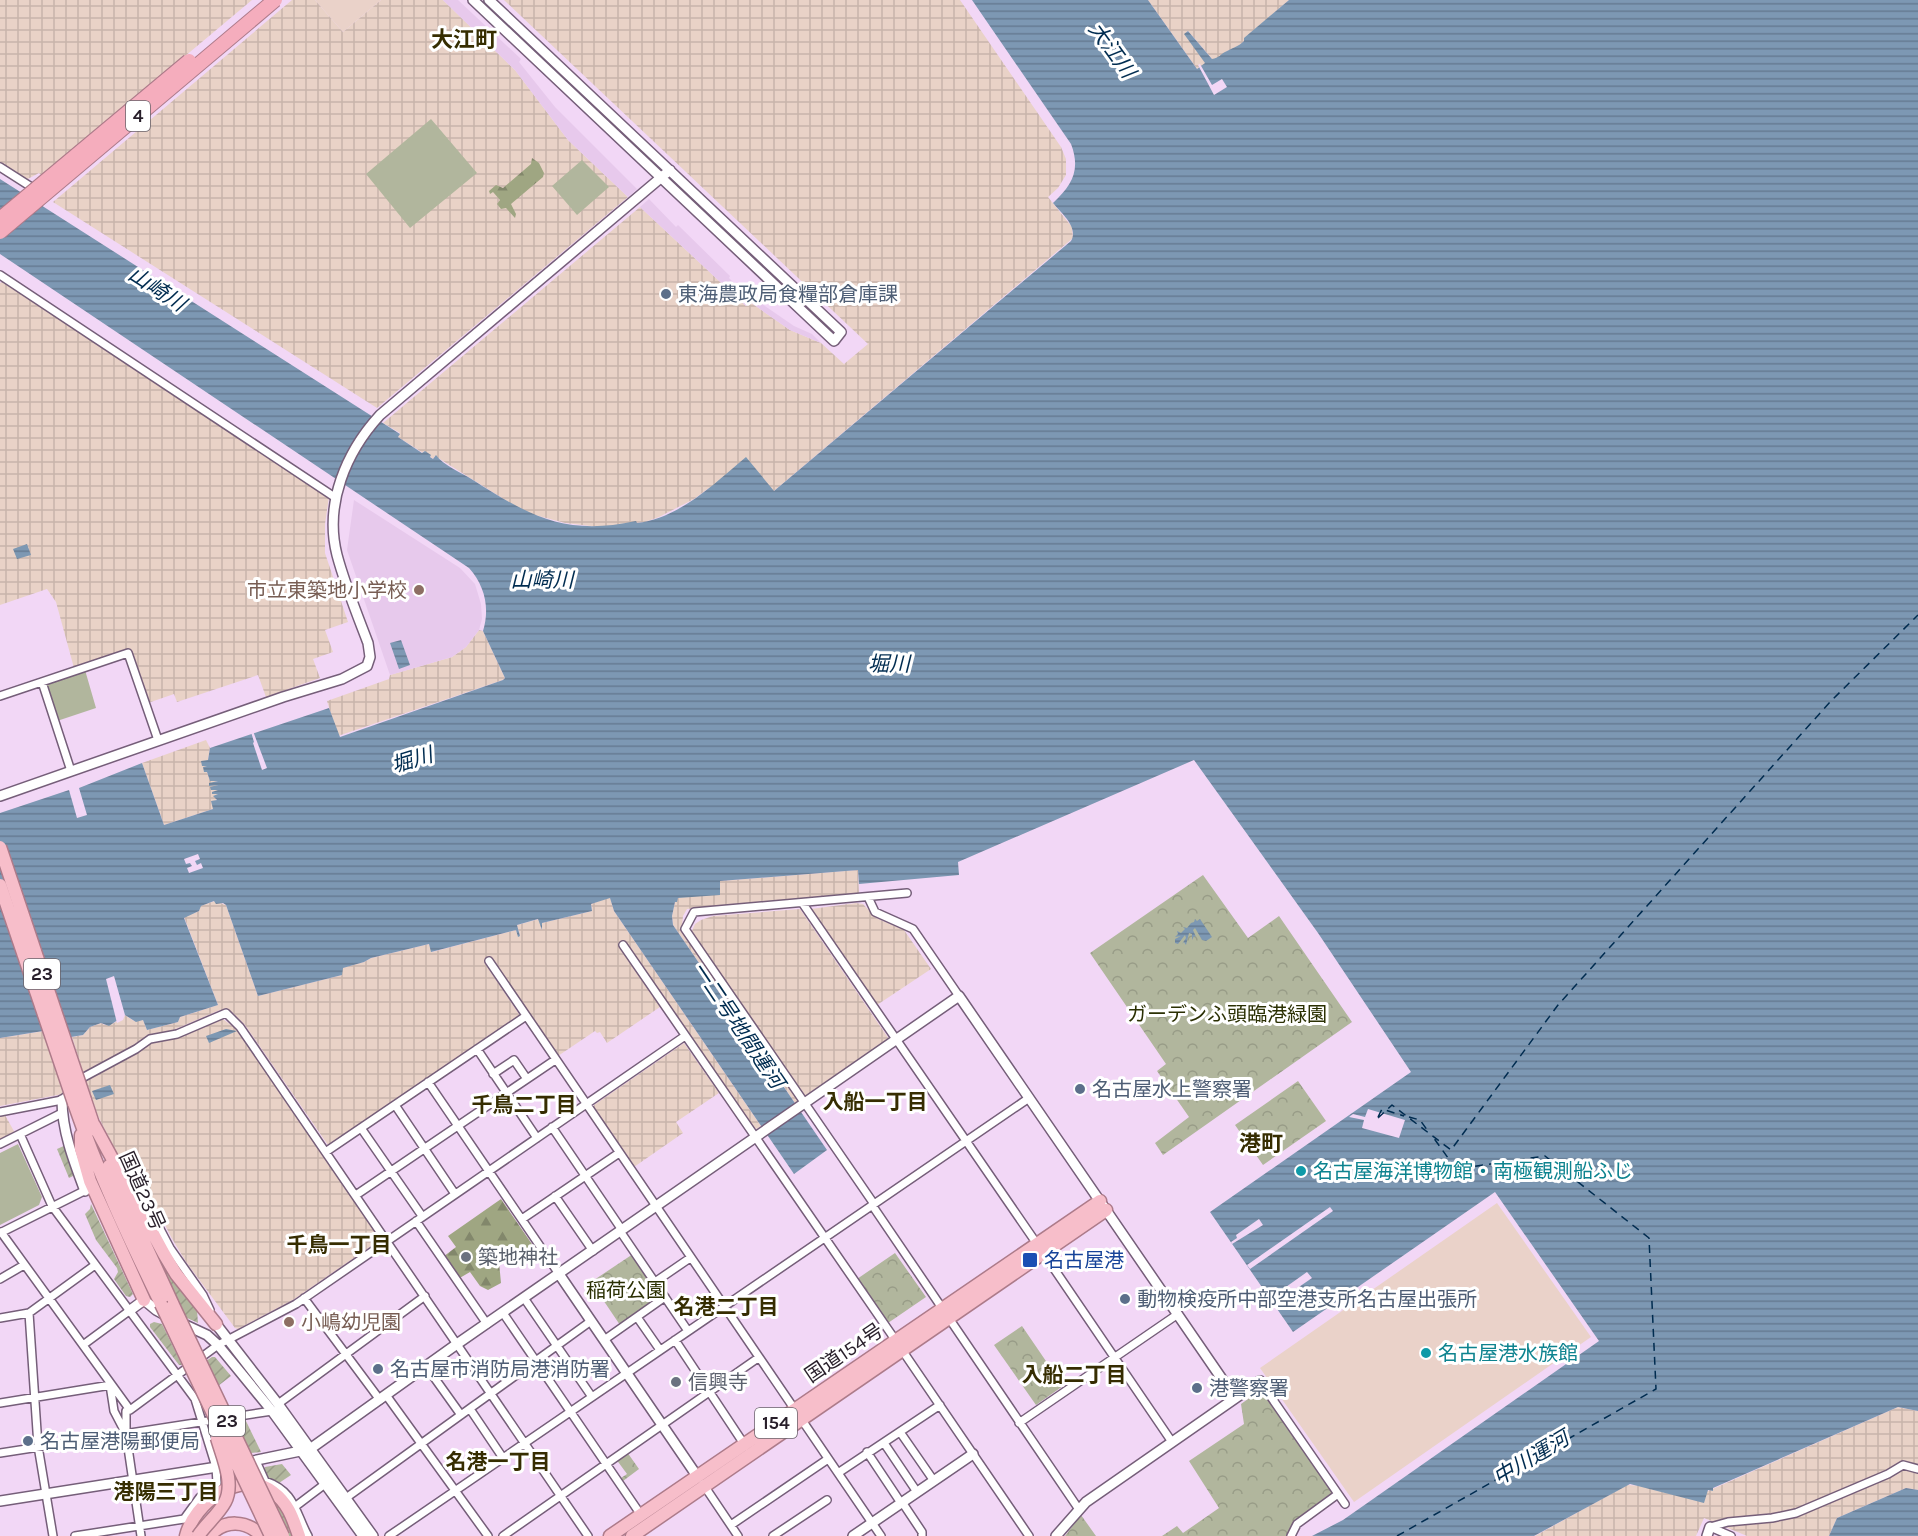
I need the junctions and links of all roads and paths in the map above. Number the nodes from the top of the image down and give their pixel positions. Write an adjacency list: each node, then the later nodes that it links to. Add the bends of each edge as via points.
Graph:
1 (262, 0): 9 (highway, 4, bridge)
2 (275, 0): 10 (highway, 4, bridge)
3 (473, 0): 7 (street)
4 (489, 0): 6 (street)
5 (0, 167): 8 (street)
6 (670, 170): 7 (street); 7 (street, via 842,332 834,341)
7 (661, 177): 12 (street, via 380,415 354,447)
8 (38, 191)
9 (0, 219)
10 (0, 232)
11 (0, 275): 12 (street)
12 (336, 498): 15 (street, via 337,554 368,643 367,666 342,679)
13 (42, 682): 14 (street); 15 (street, via 128,653); 16 (street)
14 (0, 696)
15 (158, 740): 16 (street)
16 (71, 771): 17 (street)
17 (0, 796)
18 (0, 847): 36 (highway, 国道23号 / 23, bridge)
19 (0, 885): 36 (highway, 国道23号 / 23, bridge)
20 (907, 893): 21 (street)
21 (868, 897): 22 (street); 25 (street, via 875,912 913,929)
22 (804, 904): 28 (street); 39 (street, via 694,912 685,929)
23 (623, 945): 27 (street)
24 (489, 961): 26 (street)
25 (959, 996): 28 (street); 35 (street)
26 (526, 1016): 29 (street); 30 (street)
27 (685, 1036): 37 (street); 47 (street)
28 (896, 1040): 39 (street); 49 (street)
29 (477, 1049): 31 (street); 33 (street)
30 (555, 1060): 32 (street); 37 (street)
31 (493, 1074): 32 (street, via 514,1060); 34 (street)
32 (527, 1079): 34 (street)
33 (429, 1082): 38 (street); 43 (street)
34 (506, 1093): 43 (street); 48 (street)
35 (1029, 1098): 49 (street); 64 (street)
36 (74, 1101): 40 (street); 41 (street); 42 (highway, 国道23号 / 23); 52 (street, via 84,1077 150,1039 177,1034 226,1013 240,1027)
37 (586, 1104): 44 (street); 53 (street)
38 (395, 1105): 45 (street); 51 (street)
39 (802, 1105): 47 (street); 62 (street)
40 (0, 1112)
41 (62, 1113): 46 (street); 58 (street, via 73,1161)
42 (88, 1125): 85 (highway, 23, via 81,1149 90,1181); 86 (highway, 国道23号 / 23, via 118,1216); 96 (highway, 23, via 176,1274)
43 (458, 1126): 51 (street); 55 (street)
44 (552, 1127): 48 (street); 57 (street)
45 (361, 1128): 52 (street); 56 (street)
46 (20, 1134): 50 (street); 63 (street)
47 (758, 1136): 65 (street); 70 (street)
48 (537, 1138): 55 (street)
49 (966, 1141): 62 (street); 72 (street)
50 (0, 1144)
51 (424, 1149): 56 (street); 59 (street)
52 (327, 1152): 60 (street)
53 (619, 1153): 57 (street); 65 (street)
54 (126, 1171): 96 (street, via 129,1170 170,1248 203,1295)
55 (489, 1171): 59 (street); 67 (street)
56 (391, 1172): 60 (street); 66 (street)
57 (586, 1176): 61 (street); 68 (street)
58 (86, 1190): 63 (street)
59 (455, 1194): 66 (street)
60 (356, 1195): 71 (street)
61 (555, 1196): 67 (street); 73 (street)
62 (873, 1205): 70 (street); 91 (street)
63 (52, 1206): 69 (street); 76 (street)
64 (1103, 1206): 72 (highway, 国道154号 / 154); 92 (street)
65 (655, 1207): 68 (street); 74 (street)
66 (419, 1219): 71 (street); 97 (street)
67 (522, 1219): 77 (street)
68 (621, 1231): 73 (street); 79 (street)
69 (0, 1232): 75 (street)
70 (825, 1237): 87 (street); 104 (street)
71 (387, 1240): 80 (street); 82 (street)
72 (1040, 1249): 91 (highway, 国道154号 / 154); 110 (street)
73 (592, 1251): 77 (street)
74 (690, 1258): 79 (street); 87 (street)
75 (24, 1264): 78 (street); 81 (street)
76 (96, 1265): 81 (street); 88 (street)
77 (559, 1274): 83 (street); 95 (street)
78 (0, 1279)
79 (655, 1282): 84 (street)
80 (425, 1296): 102 (street); 108 (street)
81 (49, 1298): 89 (street); 103 (street)
82 (304, 1298): 99 (street); 108 (street)
83 (524, 1298): 90 (street); 106 (street)
84 (665, 1298): 94 (street); 98 (street)
85 (144, 1300): 88 (street); 105 (street, via 207,1335)
86 (167, 1305): 118 (highway, 国道23号 / 23, bridge); 185 (highway, 国道23号 / 23, bridge)
87 (723, 1307): 98 (street); 109 (street)
88 (129, 1311): 103 (street); 114 (street)
89 (29, 1313): 93 (street); 120 (street)
90 (502, 1313): 97 (street); 111 (street)
91 (945, 1314): 104 (highway, 国道154号 / 154); 134 (street)
92 (1178, 1314): 110 (street); 123 (street)
93 (0, 1317)
94 (637, 1317): 100 (street); 107 (street)
95 (591, 1321): 100 (street); 106 (street)
96 (216, 1324): 99 (street)
97 (487, 1324): 102 (street)
98 (688, 1331): 101 (street)
99 (228, 1339): 105 (street); 126 (street)
100 (604, 1340): 113 (street)
101 (675, 1340): 107 (street); 117 (street)
102 (458, 1344): 112 (street); 119 (street)
103 (82, 1345): 116 (street)
104 (899, 1345): 125 (street); 132 (highway, 国道154号 / 154)
105 (218, 1346): 114 (street); 126 (street)
106 (557, 1346): 111 (street); 122 (street)
107 (660, 1350): 113 (street)
108 (346, 1354): 121 (street); 126 (street)
109 (758, 1358): 117 (street); 132 (street)
110 (1114, 1358): 134 (street); 138 (street)
111 (536, 1361): 119 (street); 130 (street)
112 (426, 1366): 121 (street); 131 (street)
113 (627, 1373): 122 (street); 135 (street)
114 (177, 1376): 128 (street); 133 (street, via 195,1400)
115 (1260, 1381): 123 (street); 162 (street)
116 (110, 1385): 120 (street); 128 (street); 129 (street)
117 (710, 1391): 135 (street); 142 (street)
118 (203, 1394): 181 (highway, 23, bridge, via 225,1465 228,1491 226,1501); 184 (highway, 国道23号 / 23, bridge)
119 (491, 1394): 127 (street); 139 (street)
120 (34, 1397): 124 (street); 143 (street)
121 (383, 1397): 141 (street); 144 (street)
122 (592, 1397): 130 (street)
123 (1235, 1398): 138 (street)
124 (0, 1403)
125 (940, 1405): 136 (street); 147 (street)
126 (275, 1408): 133 (street); 144 (street)
127 (470, 1409): 131 (street); 148 (street)
128 (128, 1411): 129 (street); 137 (street)
129 (115, 1412): 137 (street)
130 (570, 1412): 139 (street); 151 (street)
131 (461, 1415): 141 (street)
132 (798, 1415): 142 (highway, 国道154号 / 154); 149 (street); 156 (highway, 国道154号 / 154)
133 (203, 1422): 137 (street); 152 (street)
134 (1019, 1423): 170 (street)
135 (662, 1425): 151 (street); 156 (street)
136 (900, 1432): 140 (street); 157 (street)
137 (126, 1434): 143 (street); 155 (street)
138 (1172, 1442): 170 (street)
139 (525, 1443): 148 (street); 163 (street)
140 (884, 1443): 145 (street); 160 (street)
141 (422, 1444): 159 (street); 164 (street)
142 (744, 1444): 156 (highway, 国道154号 / 154)
143 (38, 1446): 146 (street); 161 (street)
144 (306, 1451): 150 (street); 158 (street); 164 (street)
145 (867, 1452): 154 (street); 167 (street)
146 (0, 1453)
147 (973, 1454): 157 (street); 199 (street)
148 (503, 1458): 159 (street)
149 (828, 1459): 154 (street); 173 (street)
150 (256, 1461): 152 (street); 169 (street, via 265,1480 283,1491)
151 (606, 1464): 163 (street); 171 (street)
152 (216, 1467): 155 (street); 174 (street, via 217,1484 200,1497 184,1519)
153 (1918, 1468): 175 (street, via 1903,1465 1796,1513 1728,1522)
154 (838, 1473): 172 (street)
155 (132, 1480): 161 (street); 174 (street)
156 (701, 1481): 171 (highway, 国道154号 / 154); 173 (street); 193 (highway, 国道154号 / 154)
157 (934, 1481): 160 (street)
158 (325, 1484): 169 (street); 186 (street)
159 (456, 1490): 188 (street); 189 (street)
160 (917, 1492): 167 (street)
161 (46, 1494): 166 (street); 177 (street)
162 (1338, 1494): 168 (street); 201 (street, via 1297,1524)
163 (561, 1496): 190 (street); 191 (street)
164 (346, 1498): 187 (street)
165 (827, 1500): 195 (street)
166 (0, 1501)
167 (902, 1502): 172 (street); 198 (street)
168 (1345, 1504)
169 (296, 1506): 176 (street)
170 (1078, 1509): 200 (street)
171 (641, 1515): 192 (highway, 国道154号 / 154)
172 (872, 1523): 196 (street); 197 (street)
173 (731, 1525): 194 (street)
174 (140, 1526): 178 (street); 179 (street)
175 (1709, 1532): 202 (street)
176 (301, 1535): 180 (highway, via 279,1498 252,1485 232,1487 209,1500 190,1523)
177 (52, 1536)
178 (75, 1536)
179 (141, 1536)
180 (186, 1536)
181 (198, 1536)
182 (209, 1536): 183 (highway, via 219,1527 236,1523 251,1527)
183 (262, 1536)
184 (271, 1536)
185 (283, 1536)
186 (363, 1536)
187 (374, 1536)
188 (388, 1536)
189 (488, 1536)
190 (503, 1536)
191 (588, 1536)
192 (610, 1536)
193 (632, 1536)
194 (738, 1536)
195 (773, 1536)
196 (853, 1536)
197 (881, 1536)
198 (922, 1536)
199 (1029, 1536)
200 (1056, 1536)
201 (1291, 1536)
202 (1731, 1536)

